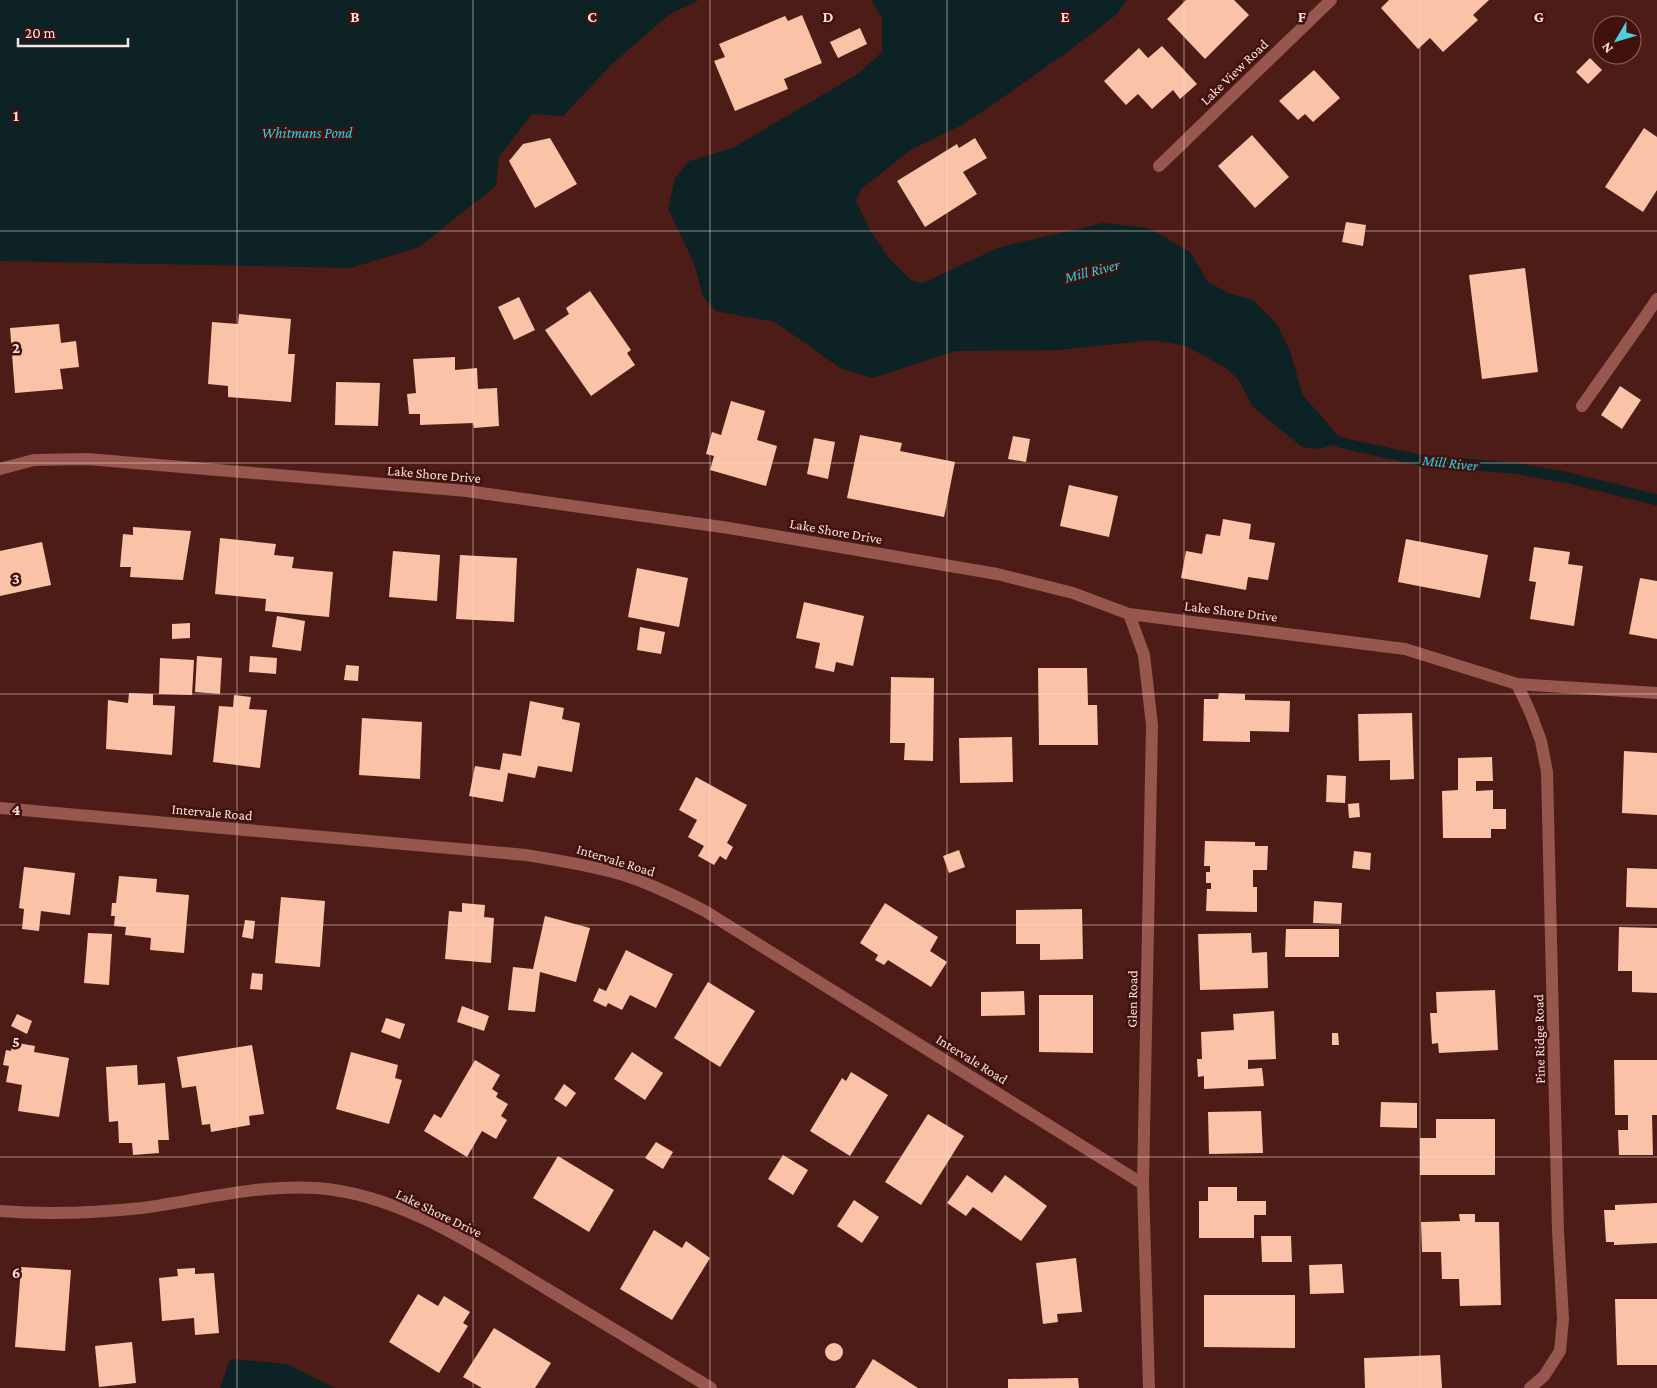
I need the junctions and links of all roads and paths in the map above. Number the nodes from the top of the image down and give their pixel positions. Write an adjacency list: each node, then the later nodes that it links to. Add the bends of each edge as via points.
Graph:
1 (1331, 0): 2 (street, Lake View Road)
2 (1159, 166)
3 (1657, 299): 4 (street)
4 (1582, 406)
5 (0, 469): 6 (street, Lake Shore Drive, via 34,460 87,459 467,491 729,528 997,574 1072,593)
6 (1129, 614): 7 (street, Lake Shore Drive, via 1405,649); 10 (street, Glen Road, via 1144,655 1152,725)
7 (1517, 684): 8 (street, Lake Shore Drive); 14 (street, Pine Ridge Road, via 1532,714 1547,772 1563,1319 1560,1352 1544,1376)
8 (1657, 693)
9 (0, 808): 10 (street, Intervale Road, via 526,855 620,874 705,911)
10 (1144, 1184): 13 (street, Glen Road)
11 (0, 1211): 12 (street, Lake Shore Drive, via 38,1214 142,1208 270,1188 318,1188 369,1197 417,1216 482,1250)
12 (711, 1388)
13 (1149, 1388)
14 (1530, 1388)

